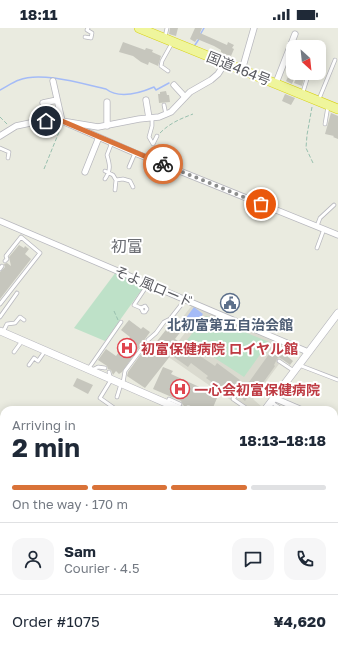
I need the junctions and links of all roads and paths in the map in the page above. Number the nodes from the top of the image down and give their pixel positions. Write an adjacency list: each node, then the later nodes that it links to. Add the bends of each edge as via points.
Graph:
1 (88, 28): 6 (lane, via 92,34 91,38)
2 (167, 28): 7 (lane)
3 (252, 28): 10 (street)
4 (143, 29): 7 (highway, 国道464号)
5 (295, 34): 14 (street)
6 (85, 37)
7 (169, 40): 9 (highway, 国道464号); 11 (lane, via 161,66)
8 (335, 60): 20 (lane)
9 (225, 63): 10 (highway, 国道464号); 17 (street, via 218,74)
10 (242, 70): 14 (highway, 国道464号)
11 (168, 71)
12 (307, 80): 16 (lane)
13 (53, 81): 18 (street)
14 (276, 83): 16 (highway, 国道464号)
15 (174, 85): 17 (street)
16 (302, 94): 20 (highway, 国道464号)
17 (185, 97): 27 (street)
18 (57, 100): 22 (street); 30 (street)
19 (146, 100): 29 (street)
20 (316, 100): 24 (highway, 国道464号); 45 (path, via 306,148)
21 (107, 102): 32 (street)
22 (43, 103)
23 (164, 105): 27 (lane)
24 (328, 105): 25 (highway, 国道464号); 31 (lane)
25 (338, 108)
26 (193, 114): 35 (path, via 168,126)
27 (166, 115): 29 (street)
28 (0, 117): 33 (path)
29 (151, 118): 32 (street, via 139,118); 37 (lane)
30 (62, 121): 32 (street); 33 (street, via 35,122); 36 (street); 47 (path)
31 (325, 124)
32 (107, 126)
33 (11, 128): 34 (street)
34 (0, 136)
35 (157, 136): 40 (lane)
36 (99, 137): 39 (street); 48 (street)
37 (149, 137): 38 (lane); 40 (lane)
38 (145, 140)
39 (112, 142): 43 (street); 49 (lane, via 107,155 110,163)
40 (153, 144): 41 (lane)
41 (158, 146)
42 (0, 148): 44 (lane, via 9,152)
43 (135, 153): 46 (lane); 56 (street)
44 (8, 158)
45 (313, 163)
46 (129, 166)
47 (44, 169)
48 (85, 172)
49 (107, 172): 50 (lane); 51 (lane)
50 (105, 179)
51 (116, 180): 52 (lane, via 130,181); 53 (lane)
52 (133, 187)
53 (115, 190)
54 (334, 205): 56 (lane, via 320,218)
55 (0, 221): 61 (street, そよ風ロード)
56 (317, 226): 57 (street)
57 (324, 229): 58 (street); 59 (lane)
58 (338, 235)
59 (317, 248)
60 (5, 261): 63 (lane, via 21,237 40,253)
61 (148, 284): 65 (lane, via 134,305); 73 (street, そよ風ロード)
62 (17, 293): 68 (lane)
63 (0, 304)
64 (181, 305): 86 (lane, via 147,341 125,371)
65 (141, 308)
66 (114, 311): 70 (path, via 116,318)
67 (338, 313): 77 (street)
68 (0, 317)
69 (24, 320): 71 (lane, via 20,317 15,323 7,324)
70 (121, 322): 82 (lane)
71 (1, 332): 72 (street)
72 (22, 341): 74 (street); 75 (lane)
73 (288, 344): 76 (lane); 77 (street, そよ風ロード)
74 (45, 351): 79 (lane, via 38,361 34,358); 82 (street)
75 (14, 352)
76 (282, 352)
77 (308, 352): 81 (street)
78 (279, 361): 81 (lane)
79 (29, 364)
80 (105, 368): 82 (lane)
81 (296, 368): 85 (lane); 89 (street)
82 (89, 370): 84 (street)
83 (109, 372): 84 (lane)
84 (111, 380): 86 (street); 90 (lane, via 100,398)
85 (338, 380)
86 (122, 384): 88 (lane); 91 (street)
87 (240, 390): 92 (lane, via 233,399)
88 (117, 398)
89 (272, 400): 93 (street); 94 (lane); 95 (street)
90 (111, 406)
91 (174, 406)
92 (243, 406)
93 (268, 406)
94 (278, 406)
95 (290, 406)

